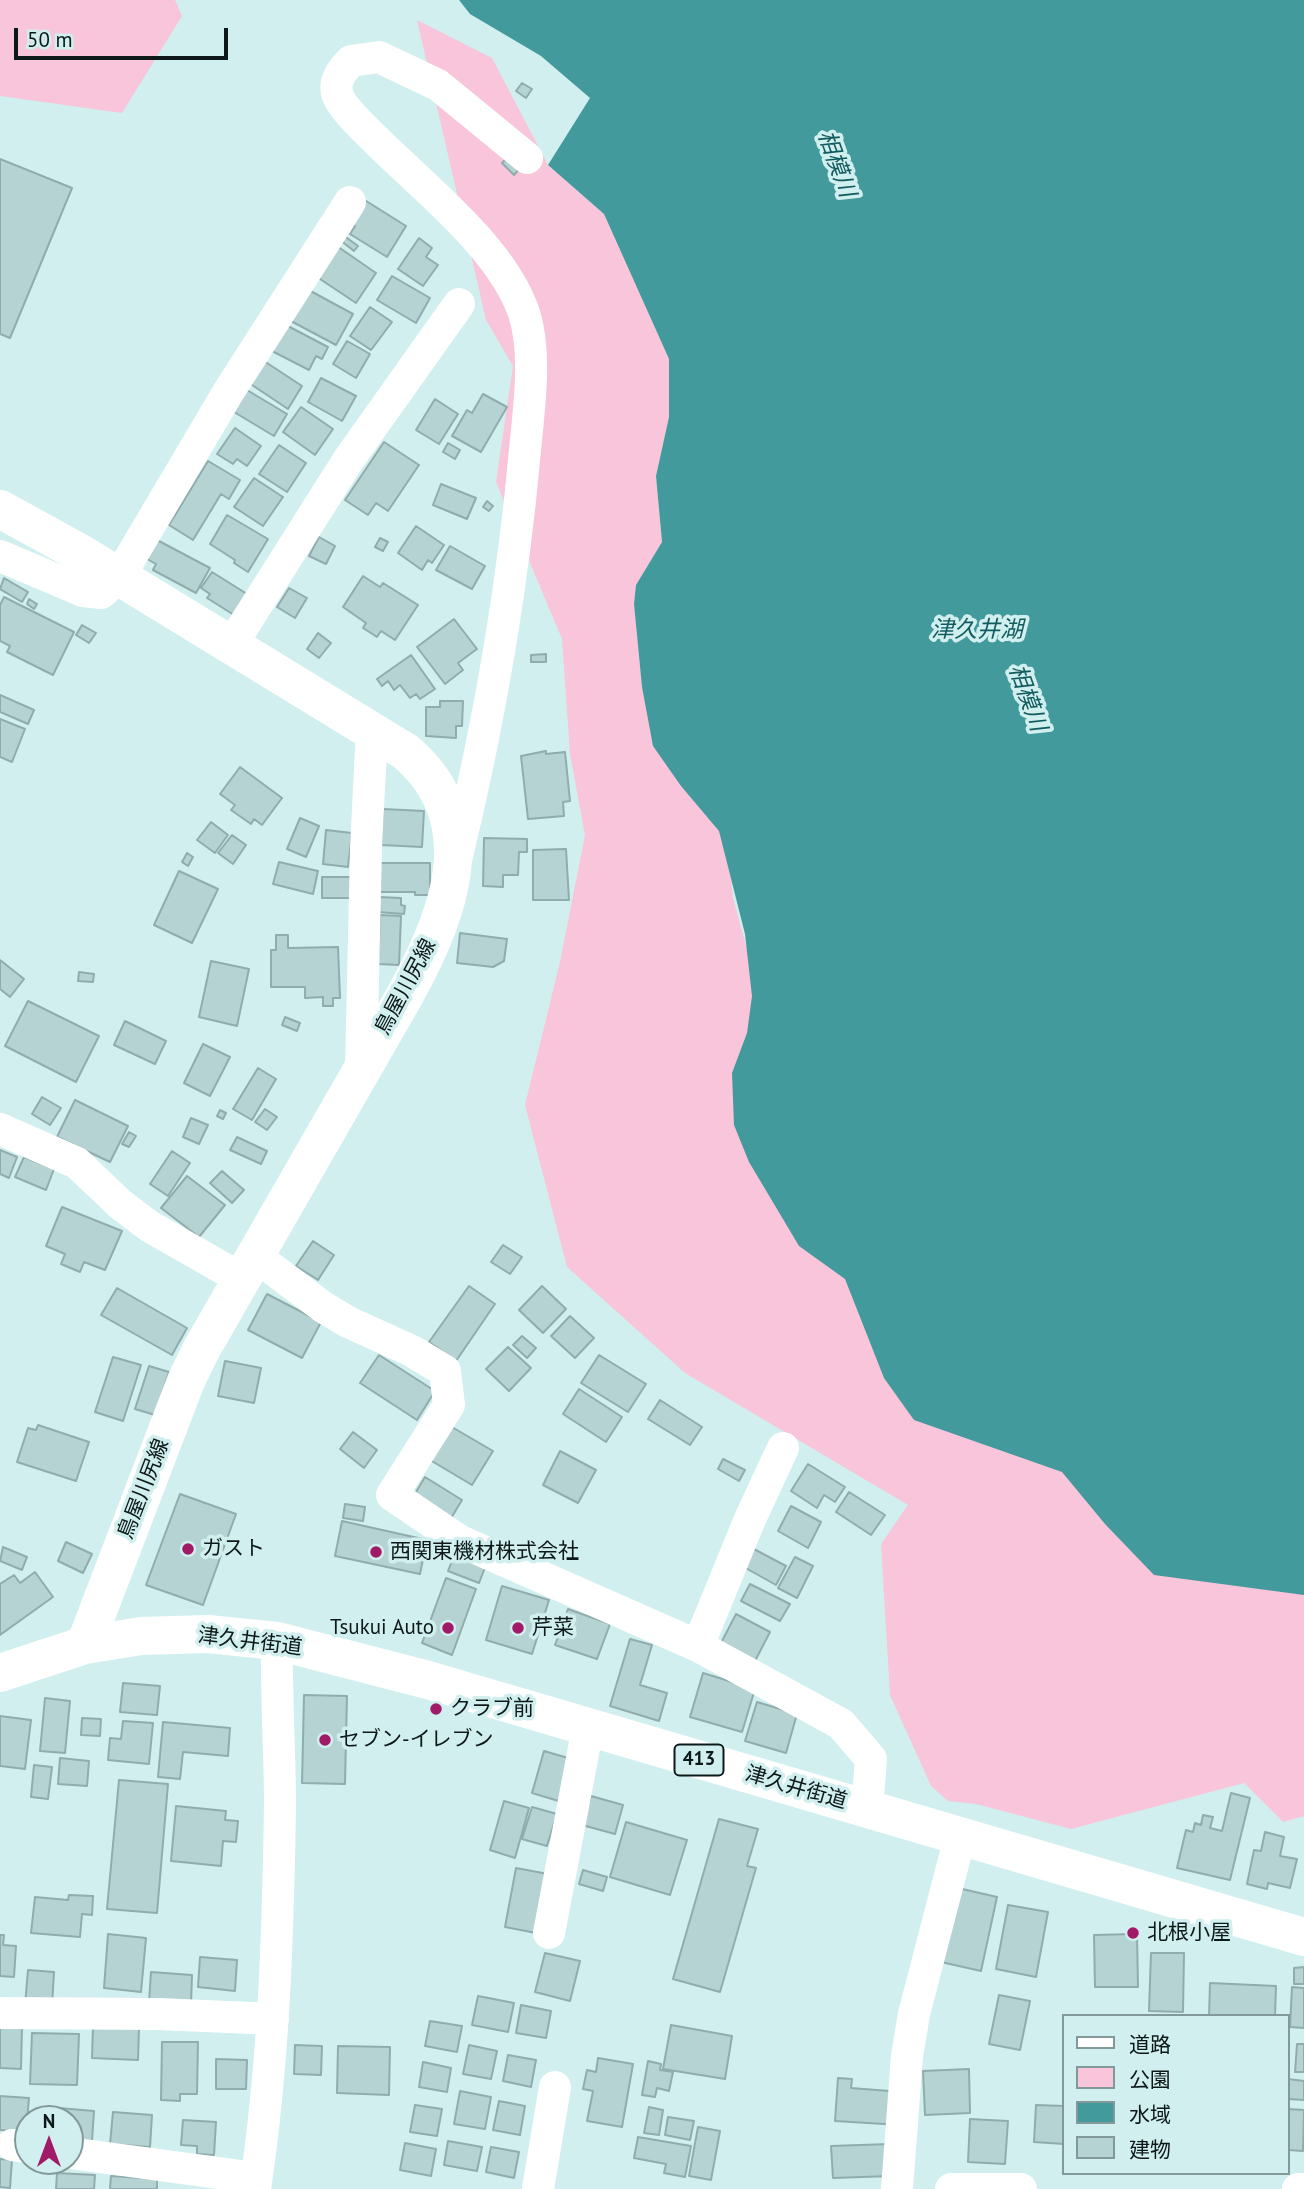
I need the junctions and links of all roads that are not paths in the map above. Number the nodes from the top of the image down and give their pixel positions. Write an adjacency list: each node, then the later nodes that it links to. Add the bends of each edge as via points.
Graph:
1 (527, 159): 9 (street, via 438,85 379,57 351,61 338,76 337,94 355,120 488,250 524,312 531,341 518,526 477,775)
2 (350, 202): 6 (street, via 229,391)
3 (459, 304): 7 (street, via 349,459)
4 (0, 509): 6 (main road, 鳥屋川尻線)
5 (0, 556): 6 (street, via 83,591 101,593)
6 (119, 577): 7 (main road, 鳥屋川尻線)
7 (232, 644): 8 (main road, 鳥屋川尻線)
8 (372, 729): 9 (main road, 鳥屋川尻線, via 415,760 436,786 451,829); 10 (street)
9 (452, 878): 10 (main road, 鳥屋川尻線, via 429,949)
10 (361, 1069): 12 (main road, 鳥屋川尻線)
11 (0, 1129): 12 (street, via 77,1163 149,1226)
12 (247, 1266): 15 (main road, 鳥屋川尻線, via 186,1381); 16 (street, via 445,1371 449,1405 392,1495 460,1541)
13 (783, 1448): 16 (street)
14 (276, 1641): 15 (main road, 津久井街道 / 413, via 177,1634); 18 (main road, 津久井街道 / 413); 24 (street, via 280,1804)
15 (85, 1645): 17 (main road, 津久井街道 / 413)
16 (698, 1646): 19 (street, via 841,1724 871,1759)
17 (0, 1673)
18 (588, 1727): 19 (main road, 津久井街道 / 413); 21 (street)
19 (867, 1809): 20 (main road, 津久井街道 / 413)
20 (960, 1837): 22 (main road, 津久井街道 / 413); 29 (street, via 914,2014)
21 (549, 1933)
22 (1304, 1937)
23 (0, 2013): 24 (street)
24 (273, 2019): 27 (street)
25 (555, 2087): 28 (street)
26 (84, 2155): 27 (street)
27 (256, 2183)
28 (537, 2189)
29 (897, 2189)
30 (951, 2189): 31 (street)
31 (1021, 2189)
32 (1298, 2189): 33 (street)
33 (1304, 2189)

